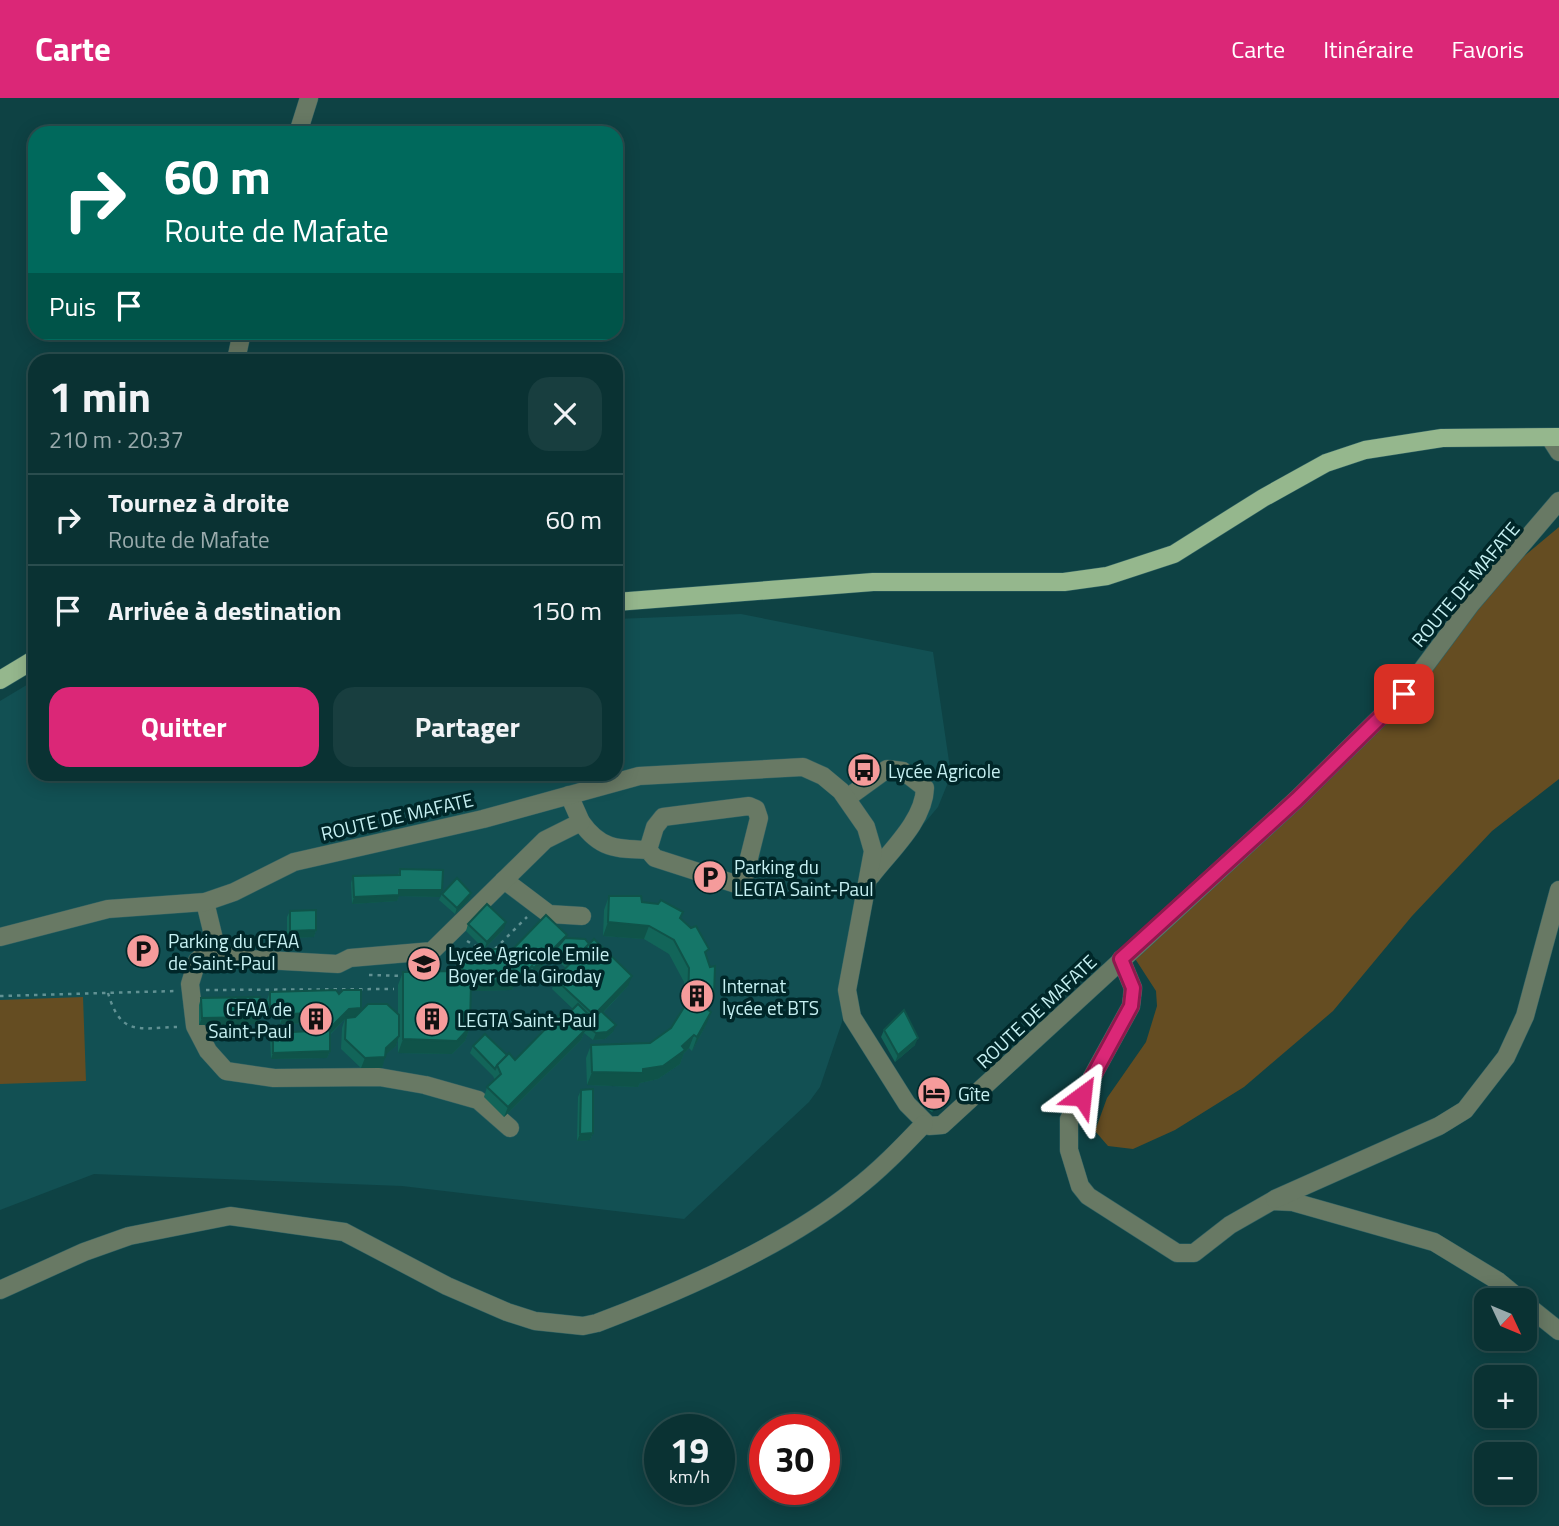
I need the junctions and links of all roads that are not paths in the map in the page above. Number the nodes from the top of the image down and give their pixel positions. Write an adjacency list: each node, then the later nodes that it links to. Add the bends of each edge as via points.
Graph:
1 (309, 98): 2 (street)
2 (300, 126)
3 (1556, 442): 5 (main road, via 1442,438 1365,450 1316,469 1174,554 1107,576 1064,582 860,583)
4 (1559, 501): 21 (street, ROUTE DE MAFATE, via 1471,604 1404,694 1297,799)
5 (623, 601)
6 (28, 663): 7 (main road)
7 (0, 680)
8 (623, 780): 11 (street, ROUTE DE MAFATE, via 803,767 823,776)
9 (621, 781): 10 (street, ROUTE DE MAFATE)
10 (569, 795): 12 (street); 17 (street, ROUTE DE MAFATE, via 293,862)
11 (846, 798): 14 (street, ROUTE DE MAFATE, via 866,827 873,851); 14 (street, via 887,769 903,771 925,788 925,803 917,816)
12 (581, 822): 13 (street, via 593,839 617,849); 15 (street, via 545,840)
13 (648, 850): 13 (street, via 655,858 742,886 760,818 749,806 663,817 654,827)
14 (869, 879): 22 (street, ROUTE DE MAFATE, via 847,990 852,1017)
15 (504, 880): 18 (street, via 549,914); 20 (street, via 432,951 350,958 338,964 229,958)
16 (1559, 890): 24 (street, via 1525,1016 1506,1056 1465,1110)
17 (205, 902): 19 (street, ROUTE DE MAFATE, via 108,909); 20 (street)
18 (582, 916)
19 (0, 937)
20 (215, 943): 23 (street, via 197,961 190,984 195,1026 226,1071 274,1079 379,1077 425,1085 478,1100)
21 (1121, 959): 22 (street, ROUTE DE MAFATE, via 950,1121); 24 (street, via 1133,988 1131,1006 1069,1119 1069,1150 1080,1186 1088,1196 1177,1253 1194,1253)
22 (924, 1124): 26 (street, via 833,1206 729,1266 597,1323 536,1321 497,1308 344,1232 230,1216 129,1236)
23 (510, 1128)
24 (1272, 1201): 25 (street, via 1293,1202 1434,1242)
25 (1506, 1288)
26 (0, 1290)
27 (1537, 1313): 28 (street)
28 (1559, 1331)

